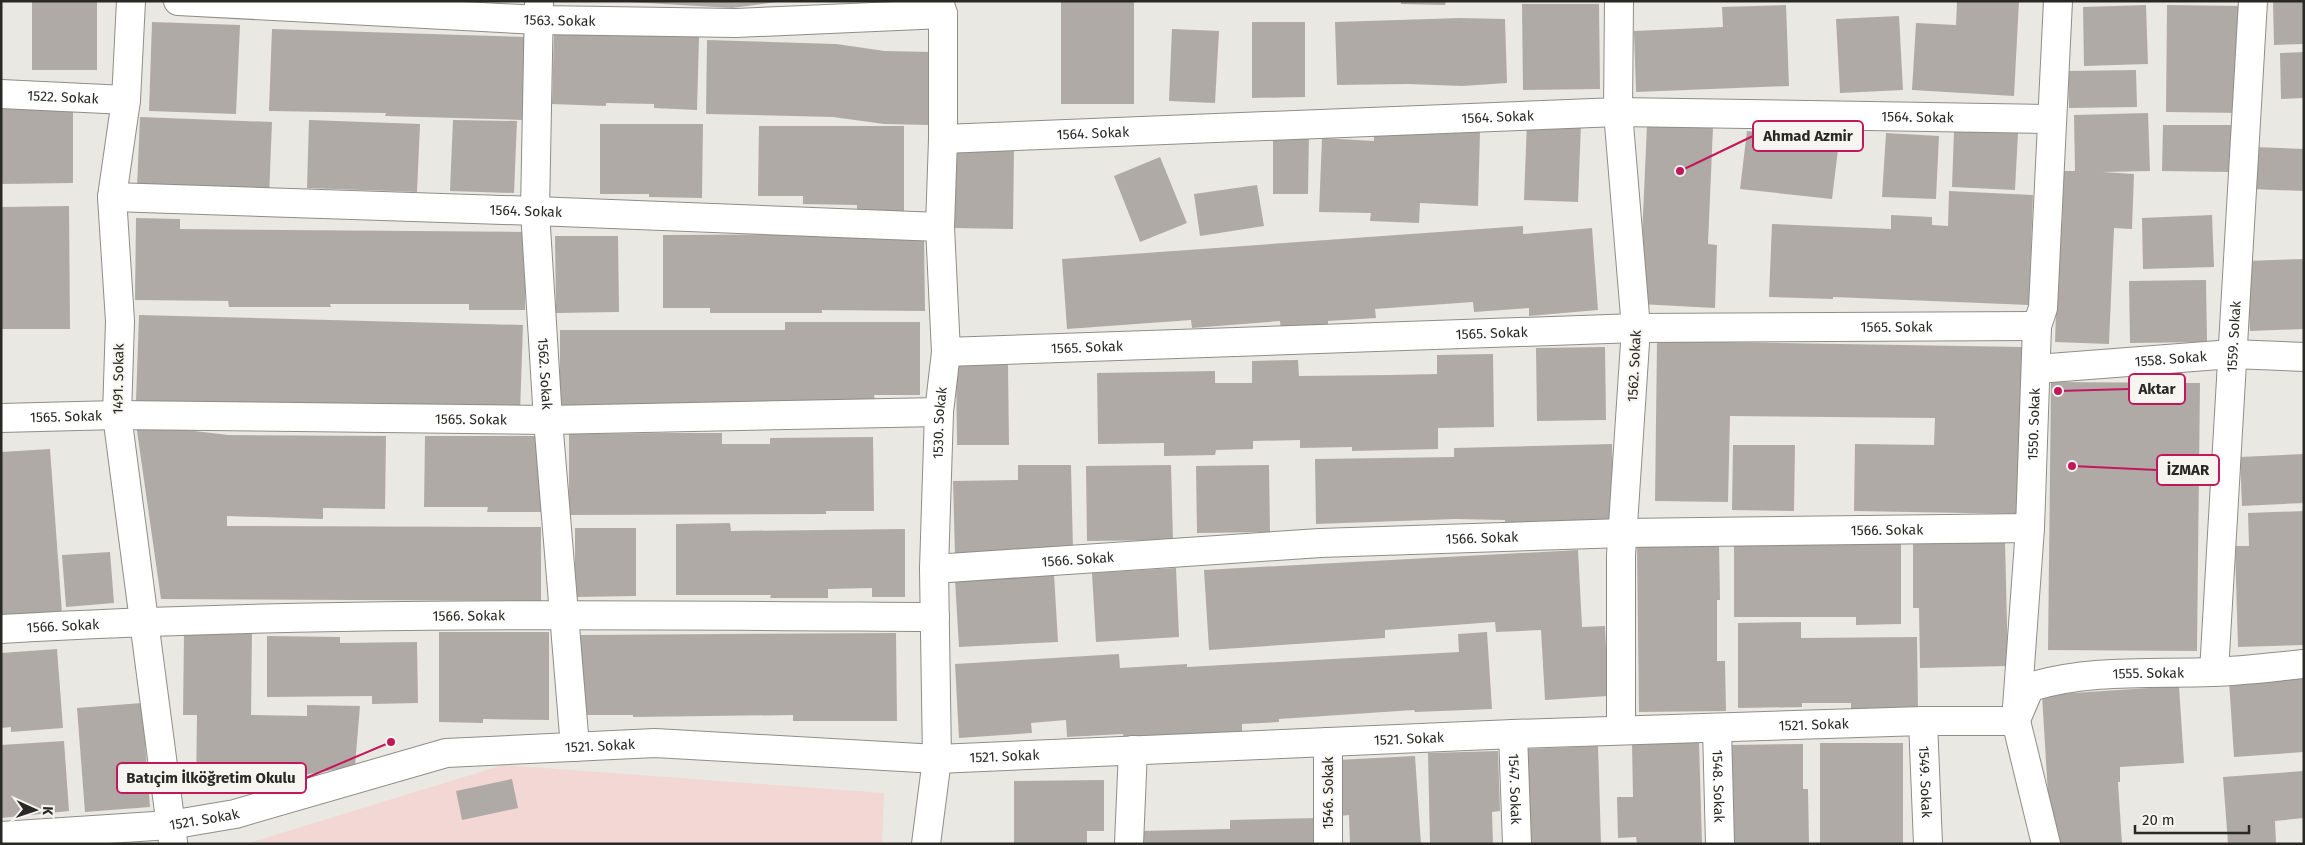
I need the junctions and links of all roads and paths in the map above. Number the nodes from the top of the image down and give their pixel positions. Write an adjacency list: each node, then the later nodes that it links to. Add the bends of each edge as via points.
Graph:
1 (131, 1): 9 (street, 1491. Sokak)
2 (178, 1): 7 (street, 1563. Sokak)
3 (1619, 1): 10 (street, 1562. Sokak)
4 (2058, 1): 11 (street, 1550. Sokak)
5 (2253, 1): 19 (street, 1559. Sokak)
6 (941, 8): 7 (street, 1563. Sokak, via 736,23); 12 (street, 1530. Sokak)
7 (539, 10): 14 (street, 1562. Sokak)
8 (1, 94): 9 (street, 1522. Sokak)
9 (126, 100): 13 (street, 1491. Sokak)
10 (1618, 112): 11 (street, 1564. Sokak); 12 (street, 1564. Sokak); 17 (street, 1562. Sokak)
11 (2052, 119): 16 (street, 1550. Sokak, via 2043,308)
12 (943, 139): 15 (street, 1530. Sokak)
13 (112, 197): 14 (street, 1564. Sokak); 23 (street, 1491. Sokak, via 120,321)
14 (535, 210): 15 (street, 1564. Sokak); 25 (street, 1562. Sokak)
15 (940, 227): 18 (street, 1530. Sokak)
16 (2037, 326): 17 (street, 1565. Sokak); 21 (street, 1550. Sokak)
17 (1636, 328): 18 (street, 1565. Sokak); 27 (street, 1562. Sokak)
18 (946, 352): 22 (street, 1530. Sokak)
19 (2232, 354): 20 (street, 1558. Sokak); 21 (street, 1558. Sokak); 34 (street, 1559. Sokak)
20 (2304, 356)
21 (2037, 369): 26 (street, 1550. Sokak)
22 (939, 412): 25 (street, 1565. Sokak); 28 (street, 1530. Sokak)
23 (117, 415): 24 (street, 1565. Sokak); 25 (street, 1565. Sokak); 31 (street, 1491. Sokak)
24 (1, 418)
25 (548, 420): 29 (street, 1562. Sokak)
26 (2030, 528): 27 (street, 1566. Sokak); 36 (street, 1550. Sokak)
27 (1624, 533): 28 (street, 1566. Sokak, via 1320,543); 38 (street, 1562. Sokak, via 1621,555)
28 (934, 569): 30 (street, 1530. Sokak)
29 (565, 615): 30 (street, 1566. Sokak); 31 (street, 1566. Sokak); 41 (street, 1562. Sokak)
30 (935, 616): 43 (street, 1530. Sokak)
31 (142, 621): 32 (street, 1566. Sokak); 44 (street, 1491. Sokak)
32 (1, 629)
33 (2304, 664): 34 (street, 1555. Sokak)
34 (2214, 672): 36 (street, 1555. Sokak, via 2092,674 2046,682 2030,687)
35 (1923, 721): 36 (street, 1521. Sokak); 37 (street, 1521. Sokak); 51 (street, 1549. Sokak)
36 (2016, 721): 52 (street, 1550. Sokak)
37 (1717, 728): 38 (street, 1521. Sokak); 50 (street, 1548. Sokak)
38 (1621, 730): 39 (street, 1521. Sokak)
39 (1513, 734): 40 (street, 1521. Sokak); 49 (street, 1547. Sokak)
40 (1328, 742): 42 (street, 1521. Sokak); 48 (street, 1546. Sokak)
41 (575, 747): 43 (street, 1521. Sokak, via 655,743); 44 (street, 1521. Sokak, via 446,753)
42 (1132, 750): 43 (street, 1521. Sokak); 47 (street)
43 (937, 759): 46 (street, 1530. Sokak)
44 (172, 835): 45 (street, 1521. Sokak)
45 (1, 836)
46 (926, 844)
47 (1129, 844)
48 (1328, 844)
49 (1517, 844)
50 (1720, 844)
51 (1928, 844)
52 (2046, 844)

